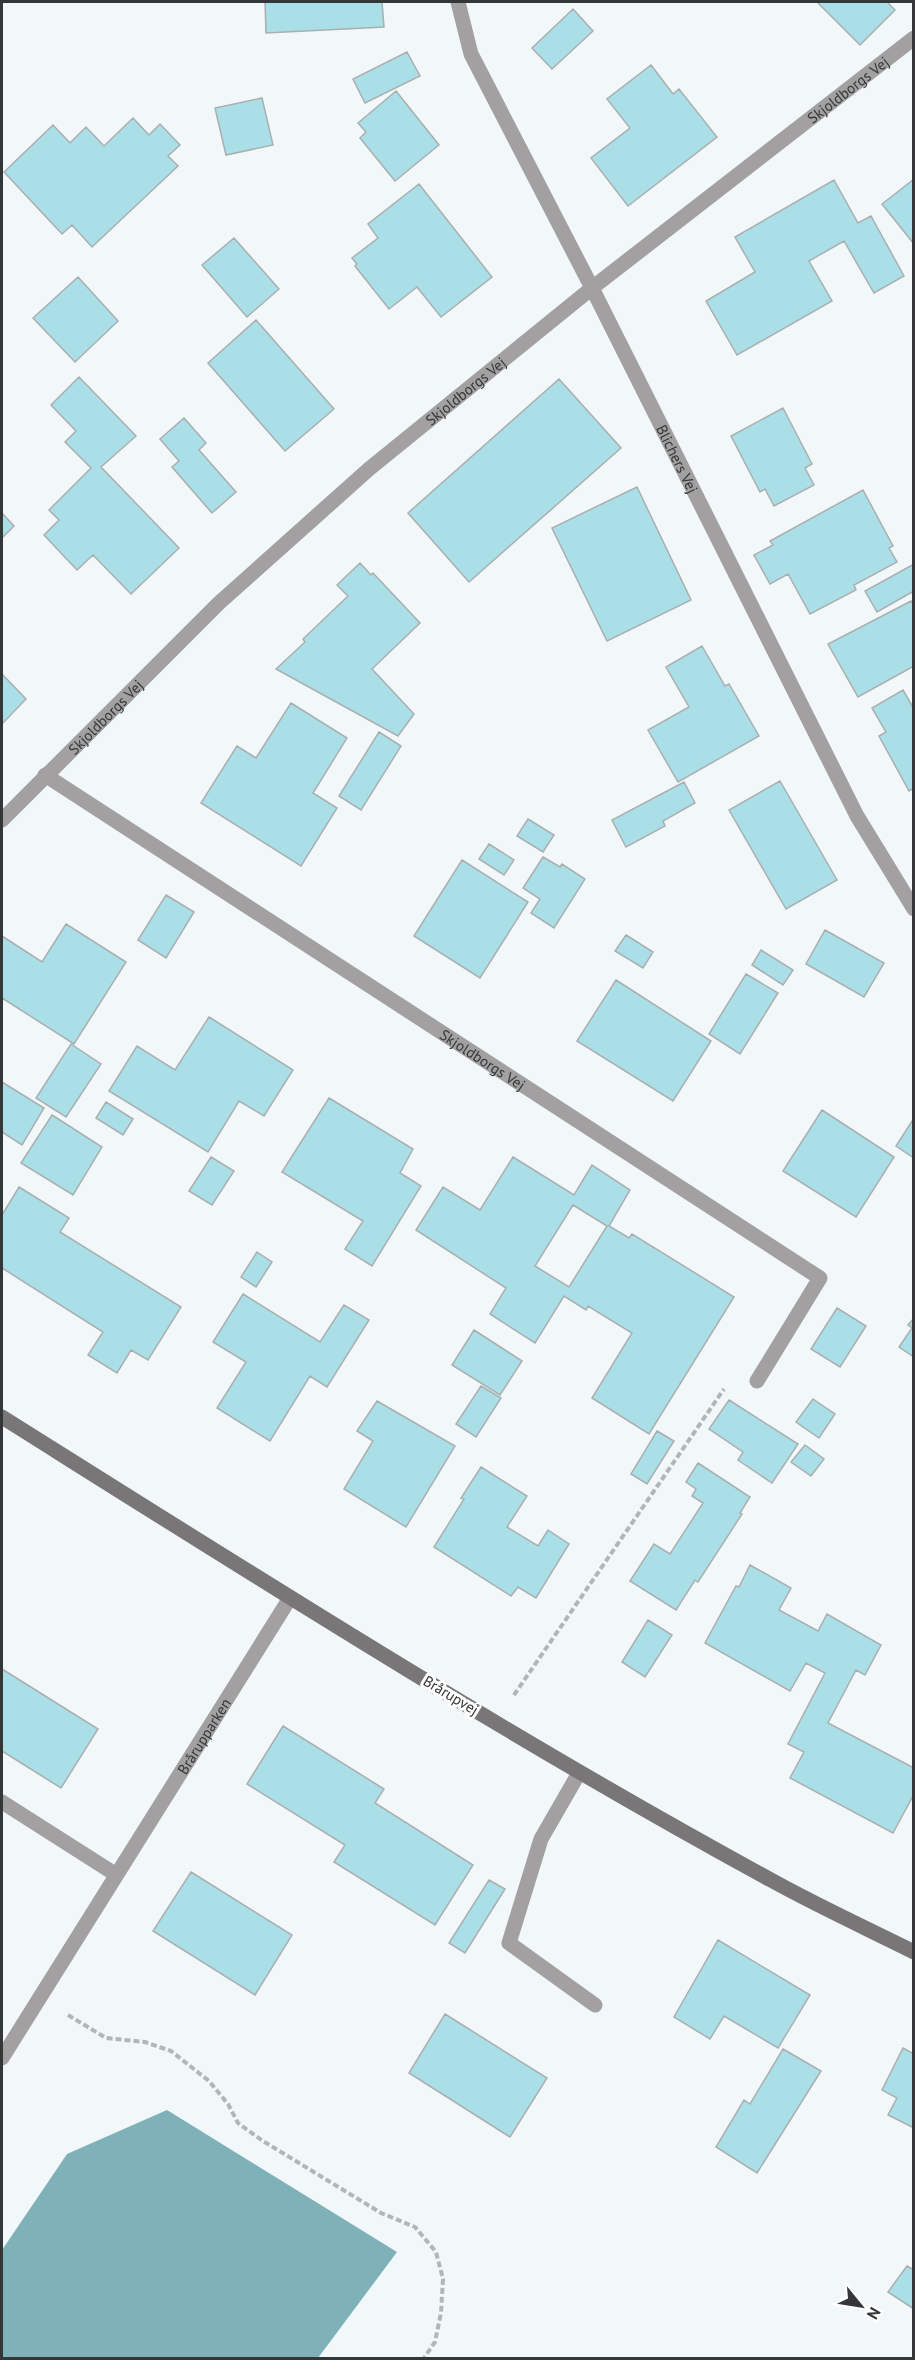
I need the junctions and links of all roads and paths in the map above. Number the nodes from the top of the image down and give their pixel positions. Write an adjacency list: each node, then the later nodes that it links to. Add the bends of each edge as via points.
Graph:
1 (458, 2): 3 (street, Blichers Vej, via 471,54)
2 (914, 38): 3 (street, Skjoldborgs Vej)
3 (592, 288): 4 (street, Skjoldborgs Vej, via 343,493 219,603); 6 (street, Blichers Vej, via 857,816)
4 (45, 775): 5 (street, Skjoldborgs Vej); 7 (street, Skjoldborgs Vej, via 820,1278)
5 (2, 820)
6 (914, 909)
7 (757, 1381): 10 (path, via 724,1389)
8 (2, 1416): 9 (street, Brårupvej)
9 (290, 1598): 10 (street, Brårupvej); 13 (street, Brårupparken)
10 (495, 1722): 11 (street, Brårupvej)
11 (579, 1773): 14 (street, Brårupvej, via 773,1881); 16 (street, via 541,1839 509,1942)
12 (2, 1802): 13 (street)
13 (115, 1874): 15 (street, Brårupparken)
14 (914, 1952)
15 (40, 1996): 17 (street, Brårupparken); 18 (path, via 106,2038 145,2042 171,2051 209,2081 238,2123 254,2135 381,2212 415,2228 436,2252 443,2279 435,2342)
16 (595, 2005)
17 (2, 2058)
18 (424, 2358)

